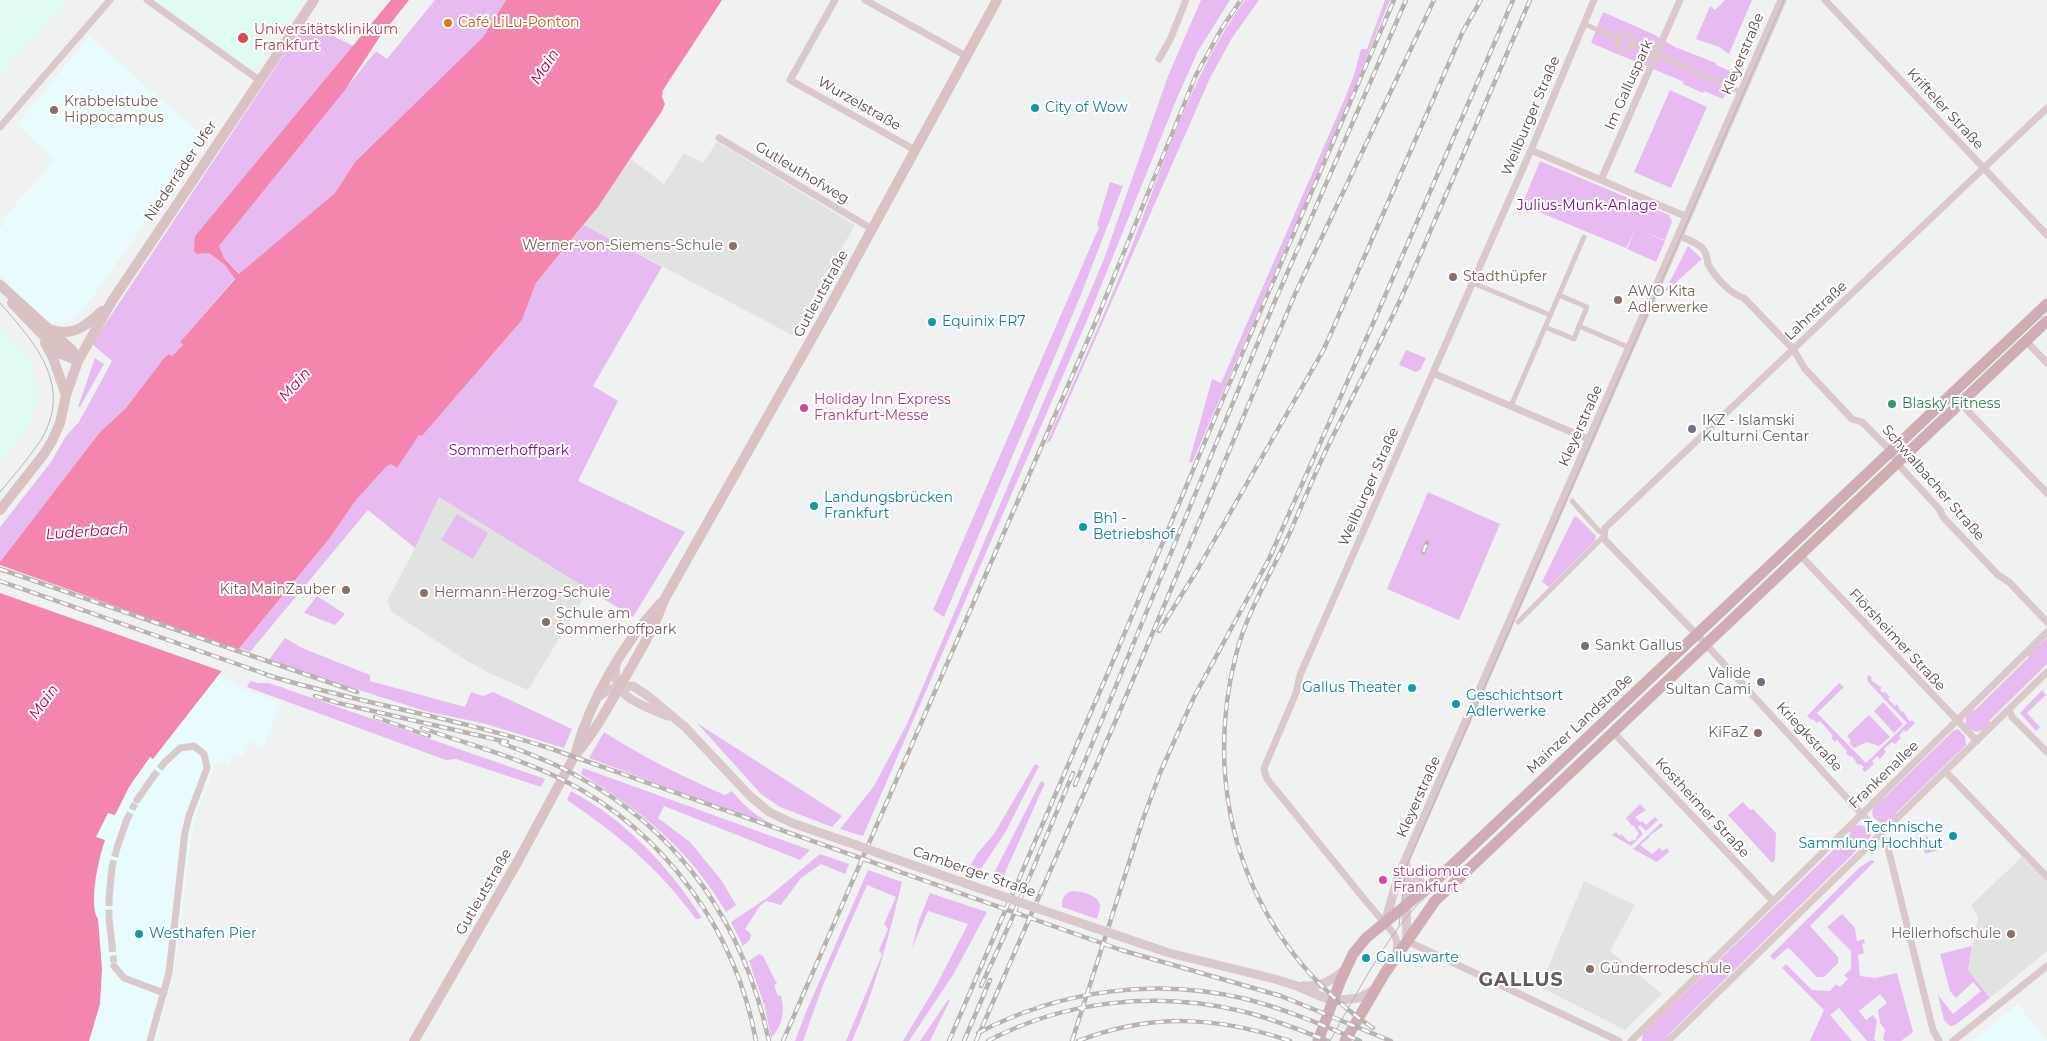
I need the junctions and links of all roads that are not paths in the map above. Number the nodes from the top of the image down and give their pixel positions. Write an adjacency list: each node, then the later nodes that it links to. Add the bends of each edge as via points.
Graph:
1 (110, 0): 21 (street)
2 (147, 0): 18 (street)
3 (314, 0): 18 (main road, Niederräder Ufer)
4 (835, 0): 23 (street, Wurzelstraße, via 790,80)
5 (865, 0): 16 (street)
6 (997, 0): 16 (main road, Gutleutstraße)
7 (1186, 0): 17 (street)
8 (1594, 0): 12 (street, Weilburger Straße)
9 (1680, 0): 15 (street, Im Galluspark)
10 (1782, 0): 19 (street, Kleyerstraße)
11 (1825, 0): 25 (street, Krifteler Straße)
12 (1584, 24): 13 (street); 24 (street, Weilburger Straße)
13 (1618, 38): 14 (street, via 1622,49); 14 (street, via 1623,32 1628,33 1632,36)
14 (1632, 44): 15 (street)
15 (1656, 54): 19 (street); 26 (street, Im Galluspark)
16 (966, 56): 23 (main road, Gutleutstraße)
17 (1159, 59)
18 (259, 80): 35 (main road, Niederräder Ufer)
19 (1741, 92): 27 (street, Kleyerstraße)
20 (2047, 108): 25 (street, Lahnstraße)
21 (0, 128)
22 (719, 138): 28 (street, Gutleuthofweg)
23 (915, 150): 28 (main road, Gutleutstraße)
24 (1531, 150): 26 (street); 32 (street, Weilburger Straße)
25 (1984, 169): 29 (street, Krifteler Straße); 44 (street, Lahnstraße)
26 (1601, 180): 27 (street)
27 (1687, 217): 30 (street, Kleyerstraße)
28 (872, 229): 59 (main road, Gutleutstraße)
29 (2047, 235)
30 (1679, 236): 43 (street, Kleyerstraße); 44 (street, Schwalbacher Straße, via 1700,247 1713,271)
31 (1584, 238): 34 (street)
32 (1473, 283): 37 (street); 47 (street, Weilburger Straße)
33 (0, 286): 39 (main road)
34 (1559, 295): 37 (street); 41 (street, via 1587,307)
35 (112, 301): 39 (main road, via 89,324 71,332); 45 (main road, Niederräder Ufer)
36 (2047, 304): 52 (main road, Mainzer Landstraße)
37 (1550, 315): 40 (street)
38 (2047, 321): 42 (main road, Mainzer Landstraße)
39 (39, 326): 45 (main road, via 72,350); 48 (main road)
40 (1545, 326): 41 (street, via 1574,338); 50 (street)
41 (1579, 326): 43 (street)
42 (2026, 341): 46 (street); 49 (main road, Mainzer Landstraße)
43 (1630, 348): 51 (street, Kleyerstraße)
44 (1793, 349): 52 (street, Schwalbacher Straße, via 1805,369 1852,419 1862,422); 57 (street, Lahnstraße, via 1605,528)
45 (78, 362): 48 (main road, Niederräder Ufer)
46 (2047, 363)
47 (1434, 373): 50 (street); 98 (street, Weilburger Straße, via 1300,676 1296,694 1264,770 1267,779)
48 (66, 395): 56 (main road, Niederräder Ufer, via 52,441)
49 (1960, 403): 53 (main road, Mainzer Landstraße); 54 (street)
50 (1511, 406): 51 (street)
51 (1590, 440): 91 (street, Kleyerstraße)
52 (1890, 451): 53 (street, Schwalbacher Straße); 63 (main road, Mainzer Landstraße)
53 (1897, 463): 58 (main road, Mainzer Landstraße); 61 (street, Schwalbacher Straße, via 1943,517)
54 (2047, 493)
55 (1572, 501): 57 (street, Kriegkstraße)
56 (0, 510)
57 (1603, 534): 60 (street, Lahnstraße); 63 (street, Kriegkstraße)
58 (1800, 555): 65 (main road, Mainzer Landstraße); 77 (street, Flörsheimer Straße)
59 (664, 600): 64 (main road, Gutleutstraße); 66 (main road, Gutleutstraße)
60 (1518, 622)
61 (2047, 622)
62 (2047, 632): 77 (street, Frankenallee)
63 (1696, 634): 65 (street, Kriegkstraße); 93 (main road, Mainzer Landstraße)
64 (635, 635): 66 (main road, via 642,637); 67 (main road, Gutleutstraße)
65 (1706, 644): 78 (main road, Mainzer Landstraße); 86 (street, Kriegkstraße)
66 (642, 647): 69 (main road, Gutleutstraße)
67 (616, 665): 71 (street); 72 (main road, Gutleutstraße)
68 (2047, 672): 75 (street)
69 (626, 675): 70 (street); 71 (main road, Gutleutstraße)
70 (632, 686): 71 (street); 76 (street, Camberger Straße)
71 (619, 687): 72 (street); 73 (street); 74 (main road, Gutleutstraße)
72 (598, 697): 81 (main road, Gutleutstraße, via 582,730)
73 (626, 698): 74 (street, via 617,696); 76 (street, Camberger Straße)
74 (612, 699): 81 (main road, Gutleutstraße)
75 (2009, 709): 79 (street); 80 (street, via 2012,717)
76 (677, 720): 105 (street, Camberger Straße, bridge, via 760,806 779,817 1122,938)
77 (1958, 722): 79 (street, Flörsheimer Straße); 86 (street, Frankenallee)
78 (1614, 732): 95 (street, Kostheimer Straße); 99 (main road, Mainzer Landstraße, via 1435,901)
79 (1977, 741): 83 (street)
80 (2047, 752)
81 (576, 755): 110 (main road, Gutleutstraße)
82 (164, 763): 107 (street, via 180,748 194,746 204,754 207,768 185,832)
83 (1946, 772): 88 (street); 92 (street)
84 (153, 777): 85 (street)
85 (137, 800)
86 (1862, 814): 88 (street, Kriegkstraße); 95 (street, Frankenallee)
87 (127, 819): 89 (street)
88 (1881, 834): 115 (street); 116 (street, Kriegkstraße, via 1888,848)
89 (117, 848)
90 (112, 867): 94 (street)
91 (1407, 867): 93 (street, via 1420,883); 96 (street, Kleyerstraße); 98 (street, Kleyerstraße, via 1396,881)
92 (2047, 877)
93 (1432, 884): 96 (main road, Mainzer Landstraße)
94 (109, 899)
95 (1773, 901): 114 (street, Frankenallee)
96 (1406, 906): 98 (main road, Mainzer Landstraße); 99 (street, Kleyerstraße)
97 (109, 918): 100 (street)
98 (1385, 923): 101 (street, Weilburger Straße, via 1396,937); 104 (main road, Mainzer Landstraße, via 1360,944)
99 (1407, 941): 101 (main road, Mainzer Landstraße); 113 (street)
100 (112, 945)
101 (1395, 958): 106 (main road, Mainzer Landstraße)
102 (114, 966): 107 (street, via 124,978)
103 (2047, 966): 117 (street)
104 (1345, 969): 105 (street, Camberger Straße, via 1316,986); 108 (main road, Mainzer Landstraße)
105 (1297, 986): 108 (street, Camberger Straße)
106 (1374, 990): 108 (street, Camberger Straße, via 1358,998); 112 (main road, Mainzer Landstraße)
107 (164, 994): 109 (street)
108 (1332, 1001): 111 (main road, Mainzer Landstraße)
109 (150, 1041)
110 (414, 1041)
111 (1318, 1041)
112 (1345, 1041)
113 (1618, 1041)
114 (1631, 1041)
115 (1668, 1041)
116 (1938, 1041)
117 (1953, 1041)

